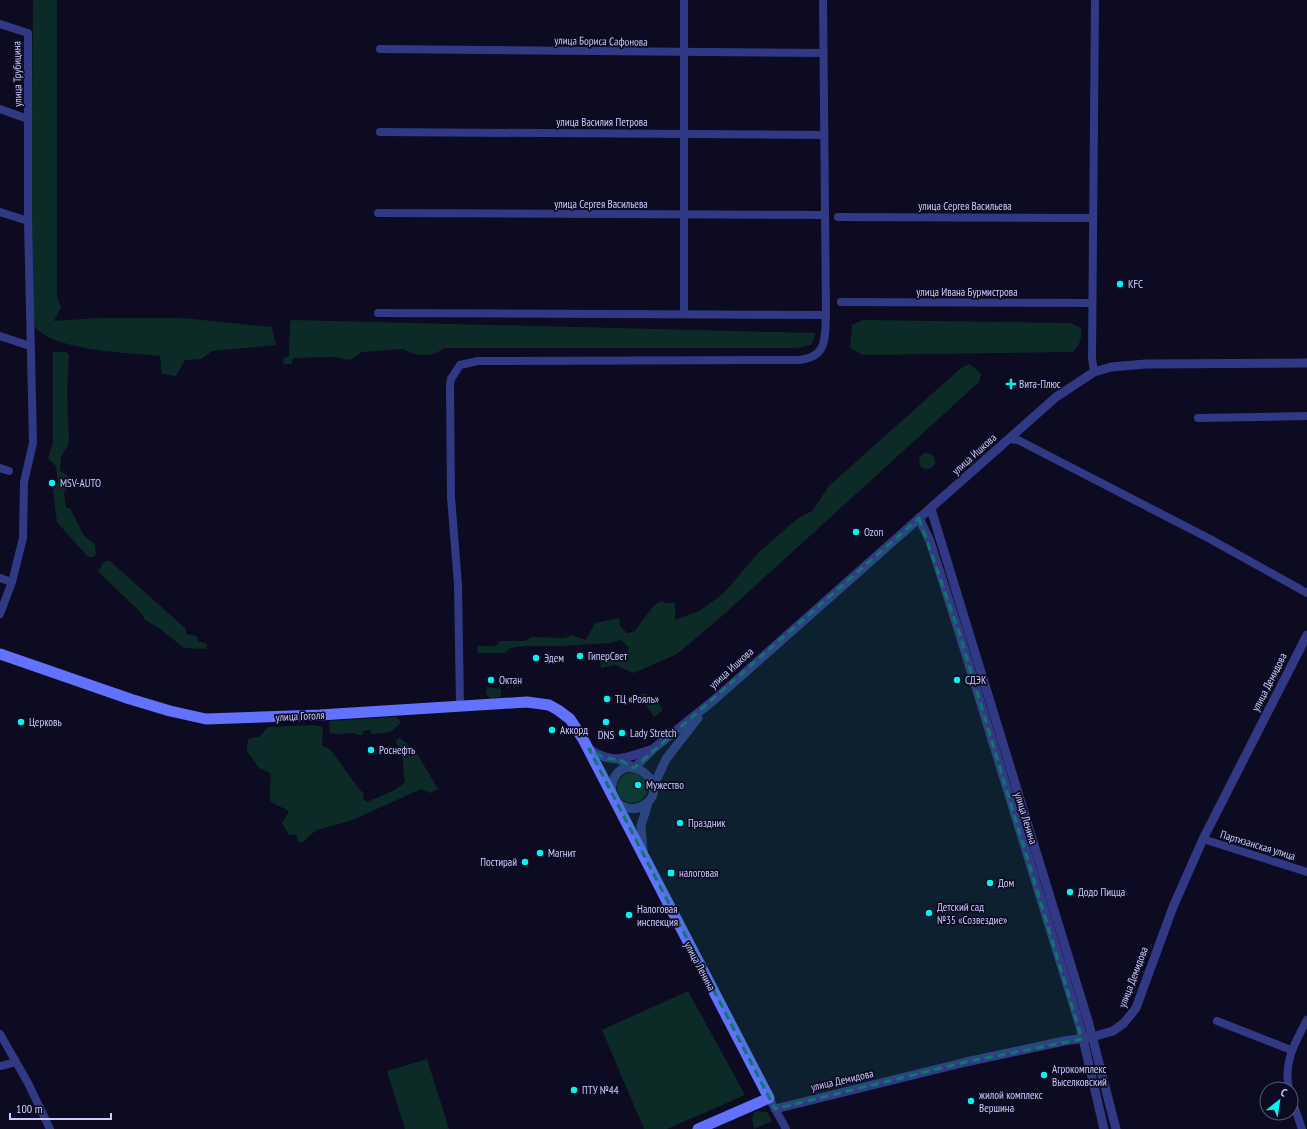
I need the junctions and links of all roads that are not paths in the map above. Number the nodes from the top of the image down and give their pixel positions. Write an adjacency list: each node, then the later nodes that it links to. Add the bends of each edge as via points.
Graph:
1 (684, 0): 6 (street)
2 (823, 0): 7 (street)
3 (1095, 0): 18 (street)
4 (0, 24): 9 (street, улица Трубицина, via 28,33)
5 (380, 48): 6 (street, улица Бориса Сафонова)
6 (684, 53): 7 (street, улица Бориса Сафонова); 11 (street)
7 (823, 53): 12 (street)
8 (0, 109): 9 (street)
9 (28, 119): 19 (street)
10 (380, 132): 11 (street, улица Василия Петрова)
11 (685, 133): 12 (street, улица Василия Петрова); 15 (street)
12 (824, 135): 16 (street)
13 (0, 212): 19 (street)
14 (378, 213): 15 (street, улица Сергея Васильева)
15 (683, 215): 16 (street, улица Сергея Васильева); 23 (street)
16 (825, 215): 24 (street)
17 (838, 217): 18 (street, улица Сергея Васильева)
18 (1093, 218): 21 (street)
19 (28, 222): 26 (street)
20 (841, 302): 21 (street, улица Ивана Бурмистрова)
21 (1092, 304): 28 (street)
22 (378, 312): 23 (street)
23 (684, 313): 24 (street)
24 (826, 315): 43 (street, via 824,344 810,359 478,361 455,370 450,385 451,497 458,584)
25 (0, 336): 26 (street)
26 (30, 346): 37 (street, via 33,443 24,482 23,538)
27 (1307, 363): 28 (street, улица Ишкова, via 1146,364 1110,367)
28 (1094, 372): 31 (street, улица Ишкова, via 1056,397)
29 (1307, 416): 30 (street)
30 (1198, 418)
31 (1009, 439): 34 (street, улица Ишкова); 38 (street, via 1018,440 1210,539)
32 (0, 468): 33 (street)
33 (9, 471)
34 (931, 509): 35 (street, улица Ишкова); 57 (street, улица Ленина)
35 (919, 518): 42 (street, улица Ишкова); 58 (street, улица Ленина, via 930,541 959,632)
36 (0, 578): 37 (street)
37 (12, 582): 39 (street)
38 (1307, 593)
39 (0, 614)
40 (1307, 635): 51 (street, улица Демидова)
41 (0, 654): 43 (main road, улица Гоголя, via 130,699 206,719)
42 (714, 700): 45 (street, улица Ишкова); 48 (street, улица Ишкова, via 666,759)
43 (460, 706): 44 (main road, улица Гоголя, via 527,702 549,705 570,719)
44 (589, 748): 46 (street, via 599,755); 49 (main road, улица Гоголя)
45 (653, 749): 46 (street); 47 (street, улица Ишкова)
46 (620, 760): 47 (street)
47 (634, 768): 48 (street, via 644,771 649,776); 49 (street, via 623,770 616,776 612,782)
48 (653, 787): 50 (street)
49 (613, 798): 50 (street, via 625,808 633,809 640,808); 52 (main road, улица Ленина)
50 (648, 802): 52 (street, via 641,826)
51 (1203, 839): 53 (street, Партизанская улица); 57 (street, улица Демидова, via 1173,906 1136,1008 1120,1027)
52 (644, 858): 63 (main road, улица Ленина)
53 (1307, 872)
54 (1307, 1020): 59 (street)
55 (1218, 1021): 59 (street)
56 (0, 1034): 60 (street)
57 (1092, 1037): 58 (street, улица Демидова); 69 (street, улица Ленина)
58 (1082, 1039): 64 (street, улица Демидова, via 1064,1040 966,1062); 68 (street, улица Ленина)
59 (1292, 1050): 62 (street, via 1287,1064)
60 (16, 1062): 61 (street); 65 (street, via 32,1089)
61 (0, 1066)
62 (1287, 1081)
63 (768, 1098): 64 (street, улица Ленина); 66 (main road)
64 (775, 1109): 67 (street, улица Ленина)
65 (50, 1129)
66 (698, 1129)
67 (786, 1129)
68 (1104, 1129)
69 (1116, 1129)

